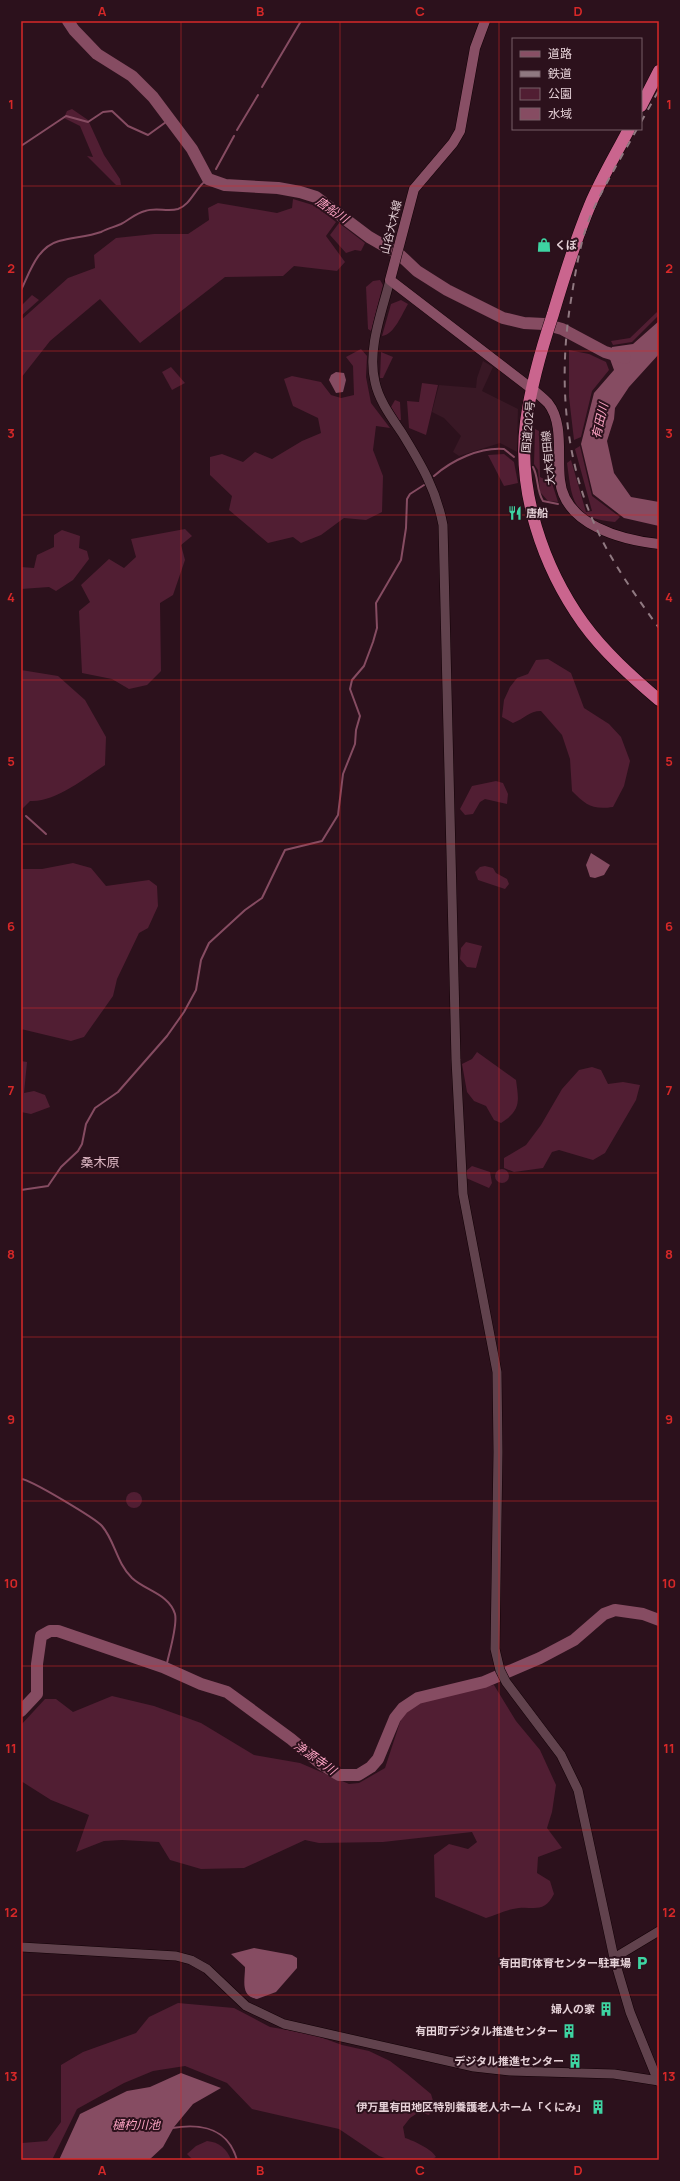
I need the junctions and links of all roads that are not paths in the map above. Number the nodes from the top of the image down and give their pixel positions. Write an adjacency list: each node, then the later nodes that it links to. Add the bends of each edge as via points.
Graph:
1 (485, 21): 5 (main road, 山谷大木線, via 475,48 460,131 414,189)
2 (659, 71): 3 (highway)
3 (642, 104)
4 (628, 130): 6 (highway, 国道202号, via 590,204 545,336)
5 (390, 280): 6 (main road); 11 (street, via 374,346 375,383 386,407 433,487 443,525 459,1130 463,1189 496,1372 498,1452 495,1634 498,1662 510,1690 561,1755 578,1790)
6 (532, 388): 7 (main road, 大木有田線, via 548,403 556,418 560,481 566,500 574,512 588,523 617,534); 8 (highway, 国道202号, via 524,451 530,504 542,545 567,597 583,623 630,675)
7 (659, 544)
8 (659, 700)
9 (659, 1931): 11 (street)
10 (21, 1947): 12 (street, via 176,1956 191,1960 207,1969 246,2006 284,2024 441,2060 510,2071 614,2074)
11 (614, 1958): 12 (street, via 630,2012)
12 (659, 2081)

